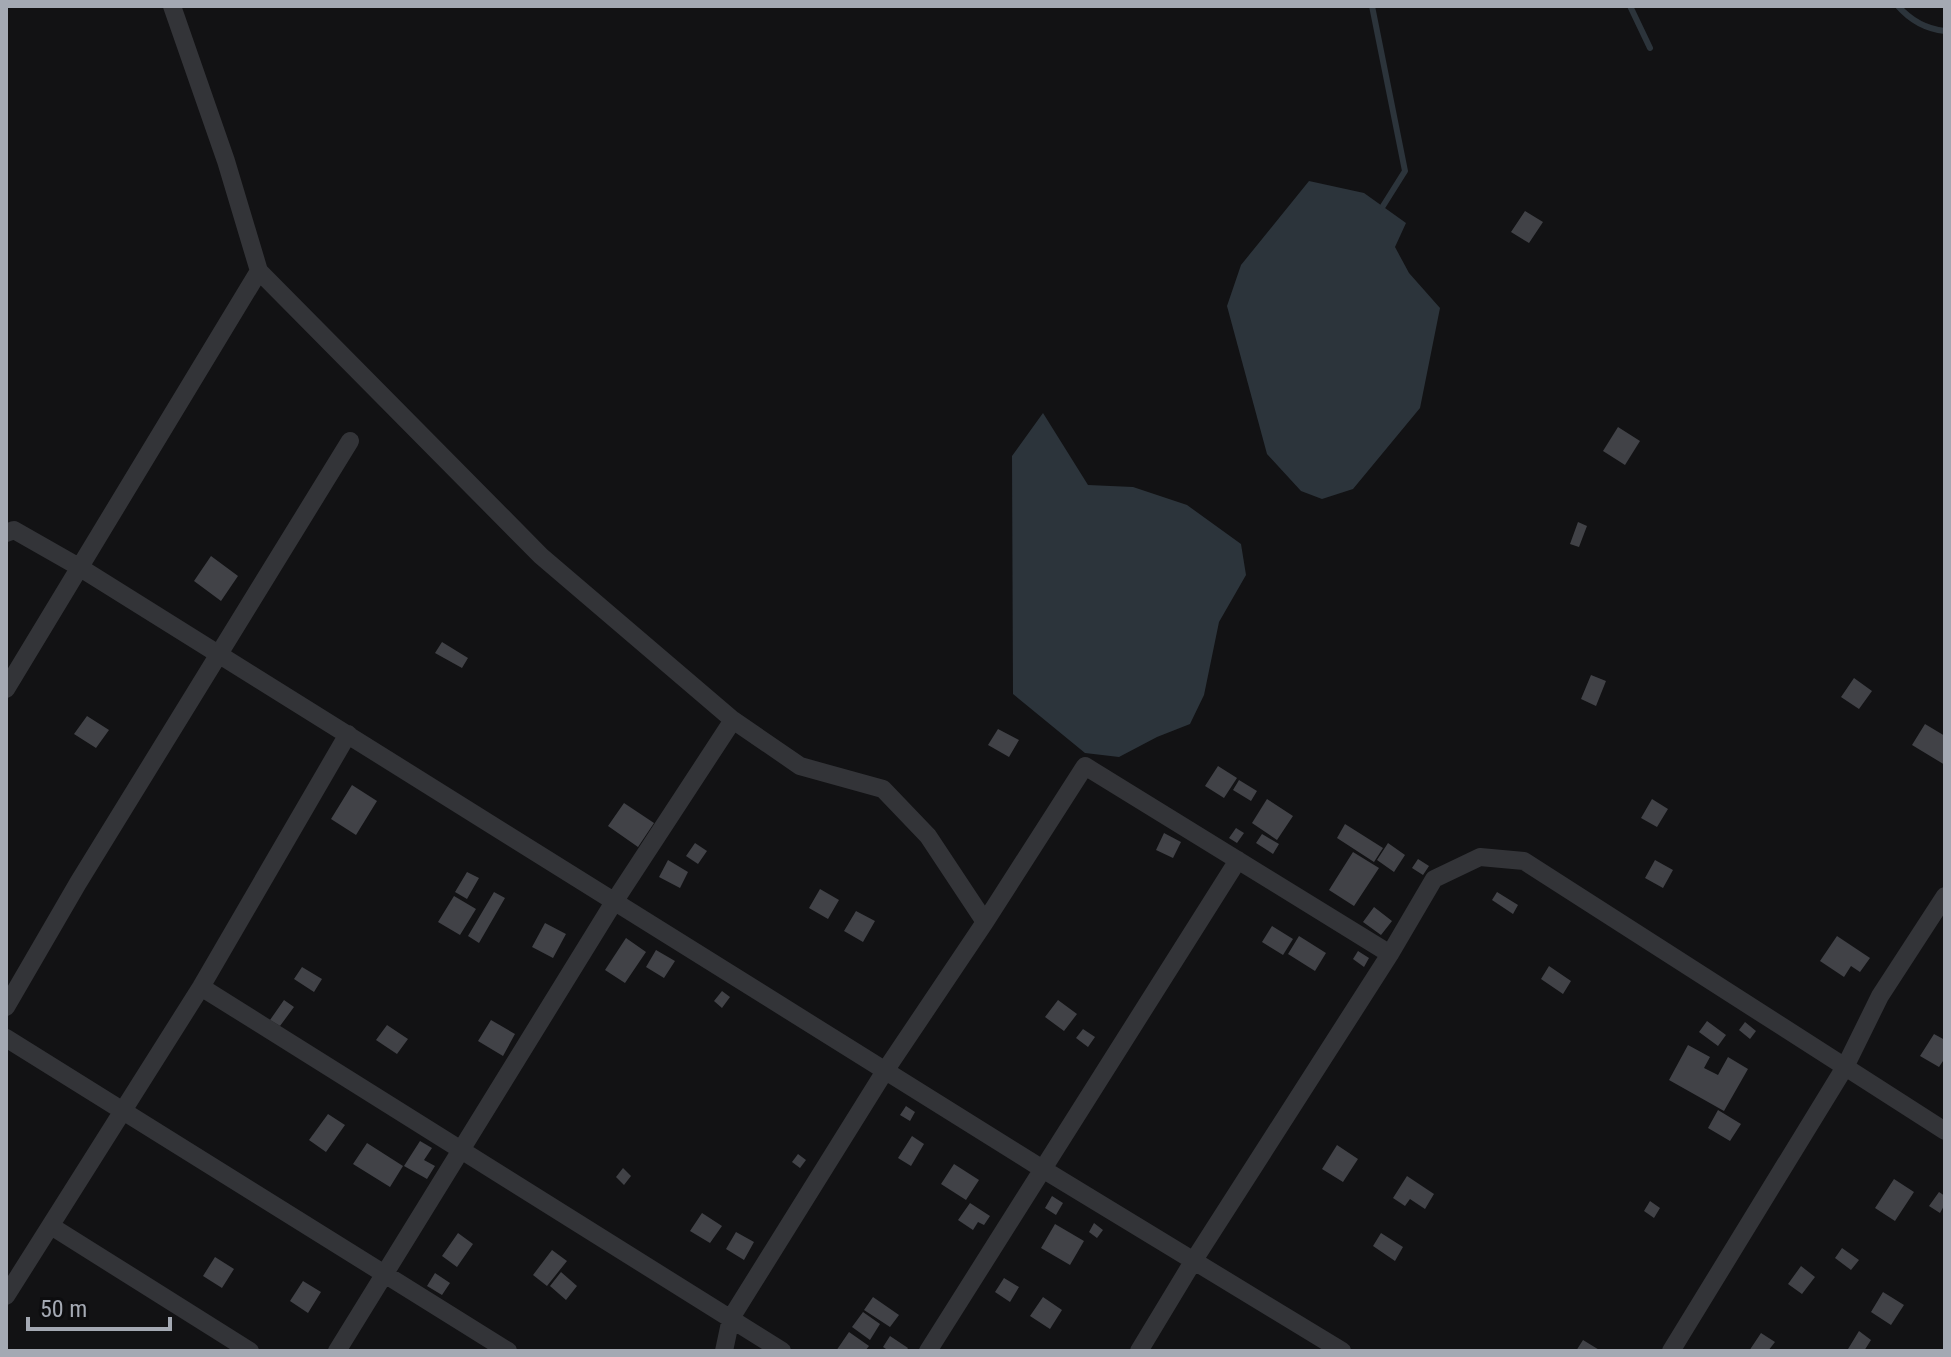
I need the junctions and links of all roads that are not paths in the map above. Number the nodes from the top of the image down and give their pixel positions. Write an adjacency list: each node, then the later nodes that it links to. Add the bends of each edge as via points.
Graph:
1 (172, 6): 2 (street)
2 (259, 271): 5 (street); 8 (street, via 541,556)
3 (350, 441): 6 (street)
4 (6, 533): 5 (street, via 14,530)
5 (79, 567): 6 (street); 7 (street)
6 (218, 653): 9 (street); 16 (street)
7 (6, 689)
8 (733, 720): 12 (street); 13 (street, via 800,766 883,789 928,836)
9 (348, 734): 12 (street); 15 (street)
10 (1238, 860): 13 (street, via 1085,766); 14 (street); 23 (street)
11 (1945, 896): 18 (street, via 1880,996)
12 (614, 902): 19 (street); 22 (street)
13 (985, 922): 19 (street)
14 (1390, 954): 18 (street, via 1434,879 1480,857 1524,861); 25 (street)
15 (201, 987): 20 (street); 22 (street)
16 (6, 1007)
17 (6, 1038): 20 (street)
18 (1845, 1067): 21 (street); 37 (street)
19 (885, 1071): 23 (street); 28 (street)
20 (124, 1112): 24 (street); 26 (street)
21 (1945, 1131)
22 (461, 1151): 26 (street); 28 (street)
23 (1041, 1168): 25 (street); 34 (street)
24 (51, 1226): 27 (street); 29 (street)
25 (1194, 1260): 35 (street); 36 (street)
26 (385, 1275): 30 (street); 31 (street)
27 (6, 1296)
28 (731, 1318): 32 (street); 33 (street)
29 (250, 1351)
30 (337, 1351)
31 (508, 1351)
32 (724, 1351)
33 (782, 1351)
34 (928, 1351)
35 (1139, 1351)
36 (1342, 1351)
37 (1671, 1351)

